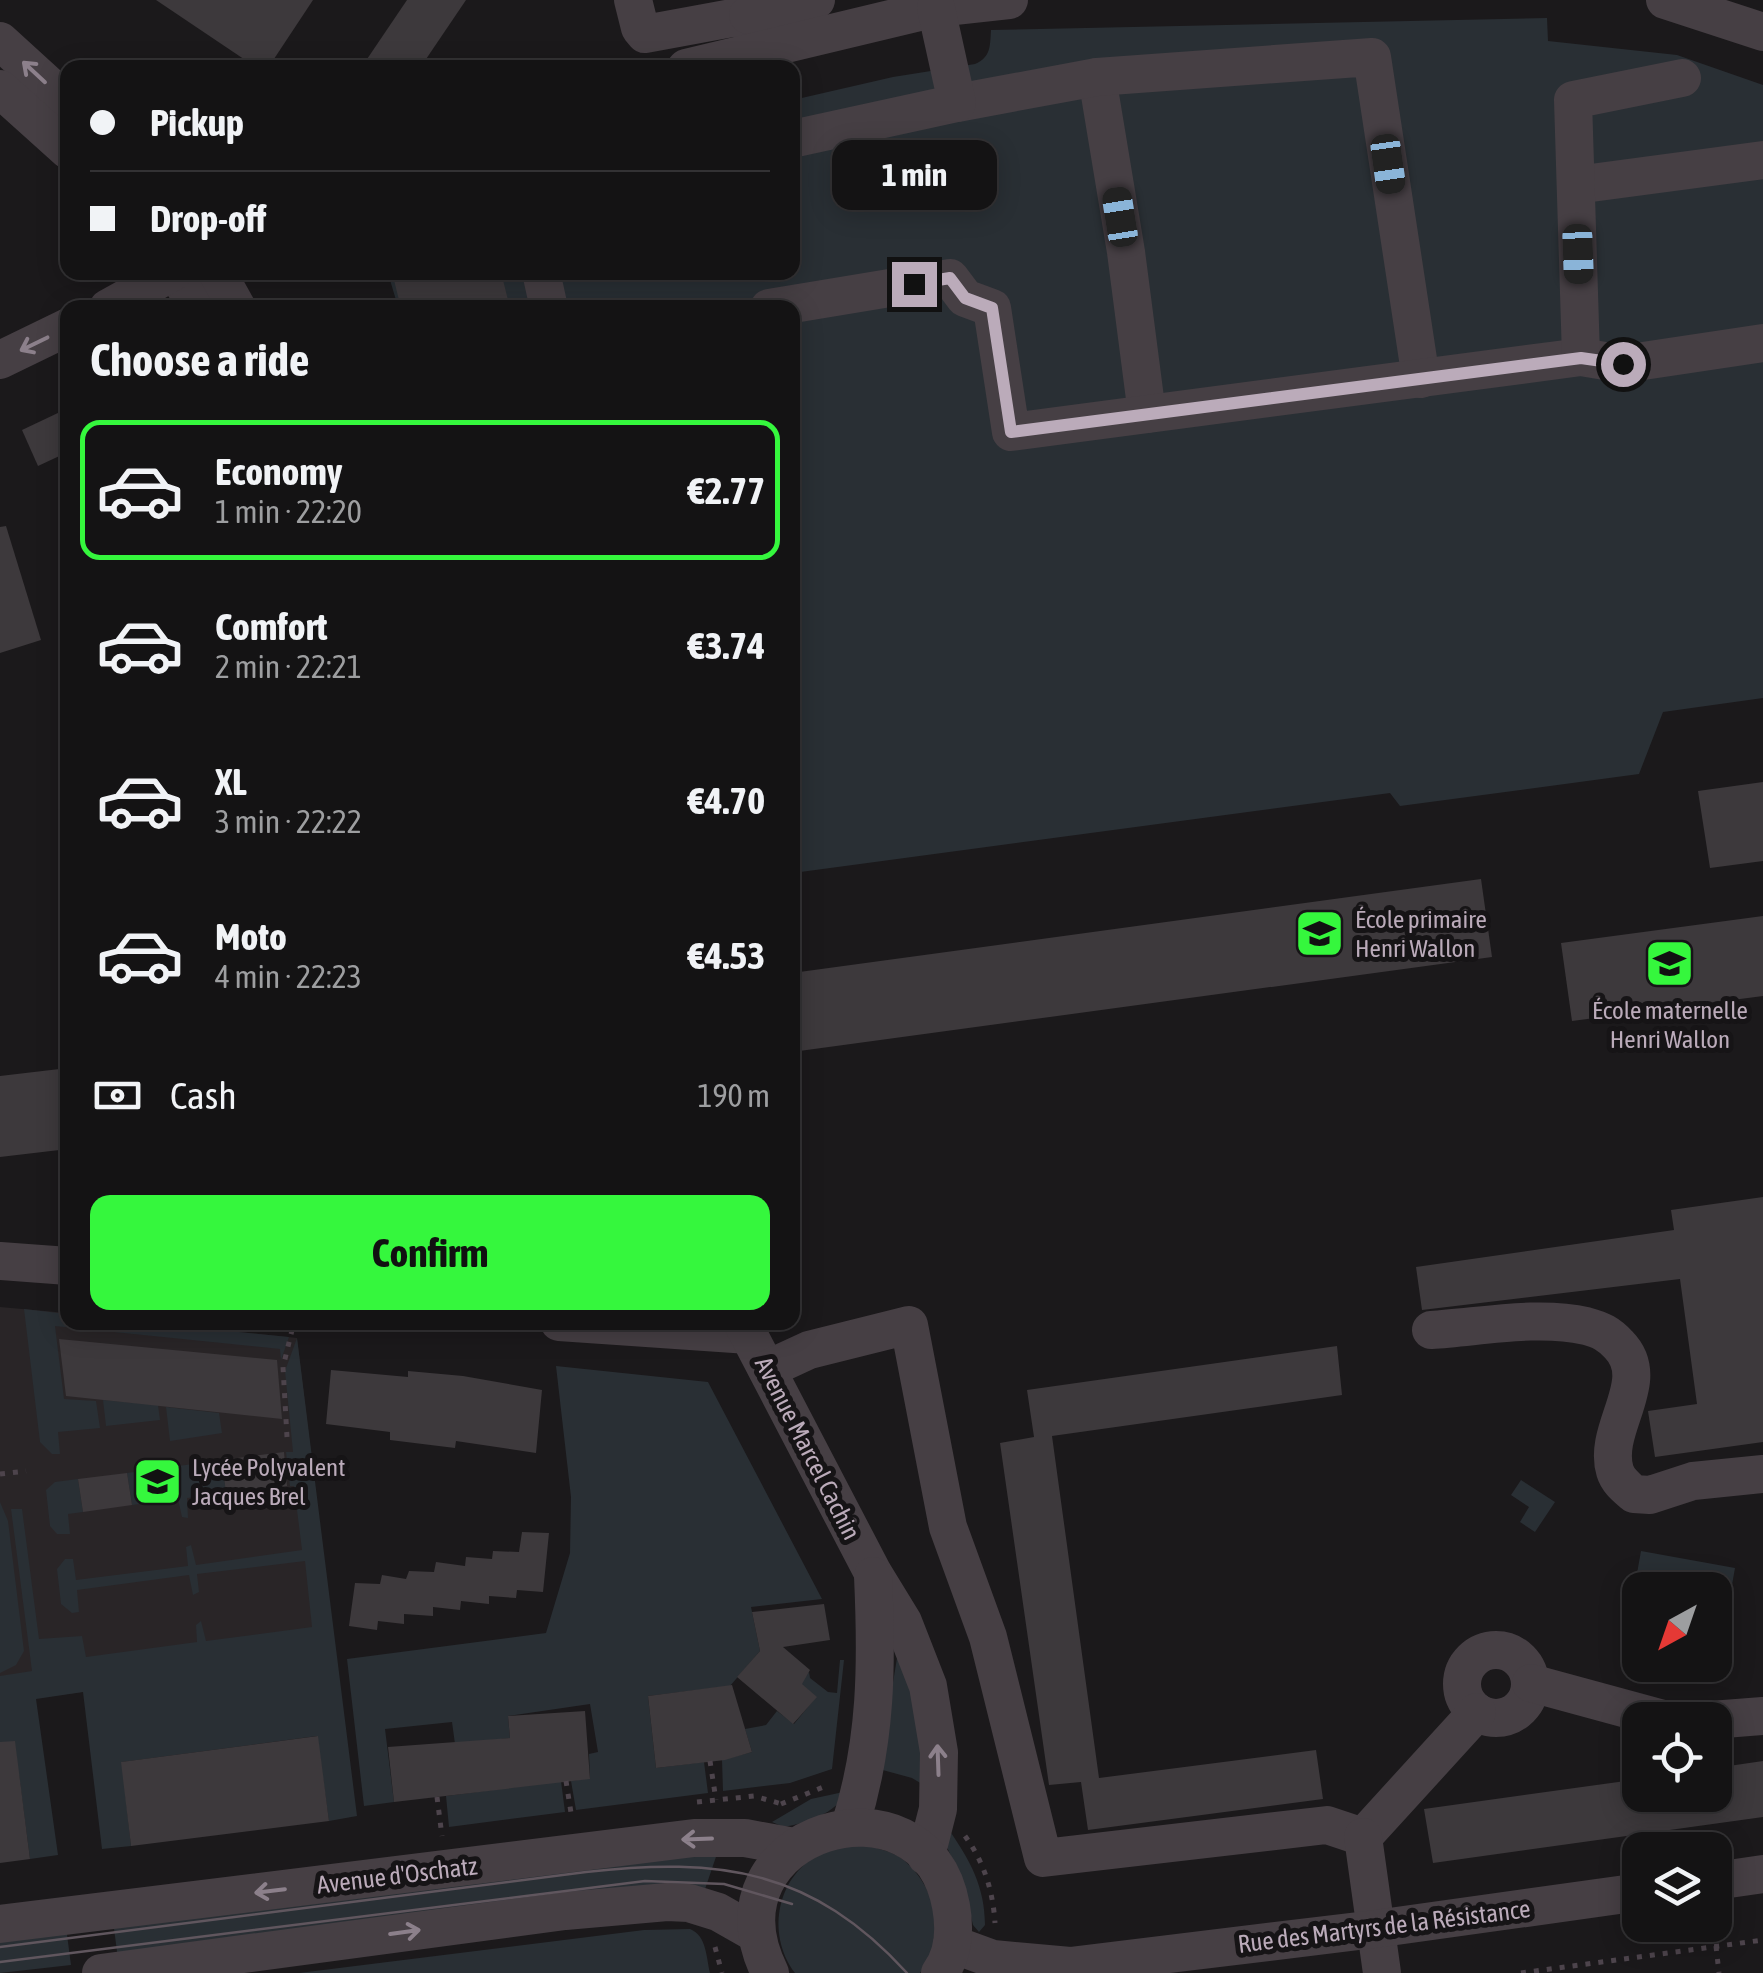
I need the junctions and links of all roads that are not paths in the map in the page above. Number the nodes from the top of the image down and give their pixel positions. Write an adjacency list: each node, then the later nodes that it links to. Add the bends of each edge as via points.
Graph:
1 (633, 0): 6 (street, via 645,34)
2 (816, 0): 6 (street)
3 (1010, 0): 5 (street)
4 (1664, 0): 8 (street)
5 (998, 1): 7 (street)
6 (748, 15): 10 (street)
7 (938, 17): 10 (street); 11 (street, via 892,44); 16 (street)
8 (1756, 32)
9 (0, 41): 15 (street, one-way to 9)
10 (760, 60)
11 (800, 66)
12 (1098, 76): 16 (street); 28 (street, via 1372,57); 29 (street)
13 (1682, 78): 20 (street, via 1574,100)
14 (0, 89): 18 (street)
15 (60, 96)
16 (957, 103): 17 (street)
17 (800, 138)
18 (60, 143)
19 (1763, 160): 20 (street)
20 (1576, 186): 26 (street)
21 (159, 280): 22 (street)
22 (123, 300)
23 (800, 303): 29 (street, via 950,278 965,298 992,308 1011,432)
24 (60, 331): 27 (street, one-way to 27)
25 (1763, 343): 26 (street, via 1623,364)
26 (1581, 358): 28 (street)
27 (0, 360)
28 (1420, 378): 29 (street)
29 (1147, 414)
30 (0, 1261): 31 (street)
31 (60, 1265)
32 (747, 1330): 34 (street, Avenue Marcel Cachin)
33 (1431, 1330): 35 (street, via 1538,1324 1606,1332 1626,1352 1633,1378 1613,1462 1634,1494)
34 (768, 1369): 36 (street, Avenue Marcel Cachin); 43 (street, via 809,1350 909,1324 948,1527 988,1637 1043,1858 1327,1825)
35 (1763, 1474)
36 (873, 1573): 42 (street, Avenue Marcel Cachin, via 878,1666 863,1782); 45 (street, Avenue Marcel Cachin, one-way to 36, via 938,1809 940,1752 928,1686)
37 (1531, 1683): 38 (street); 39 (street, via 1517,1711 1497,1718); 39 (street, via 1516,1656 1485,1651 1463,1674 1464,1695)
38 (1622, 1708)
39 (1477, 1712): 43 (street)
40 (1763, 1716): 41 (street)
41 (1732, 1718)
42 (850, 1826): 44 (street); 45 (street, via 891,1833)
43 (1363, 1837): 50 (street)
44 (794, 1847): 49 (street, Avenue d'Oschatz, one-way to 49, via 694,1838); 51 (street, via 762,1893)
45 (926, 1856): 52 (street, via 950,1896 954,1920)
46 (1763, 1874): 47 (street)
47 (1732, 1879)
48 (1622, 1895): 50 (street, Rue des Martyrs de la Résistance)
49 (0, 1924)
50 (1375, 1929): 52 (street, Rue des Martyrs de la Résistance, via 1070,1966 993,1958); 55 (street)
51 (755, 1933): 53 (street, one-way to 51, via 667,1902 718,1912); 54 (street)
52 (946, 1964)
53 (100, 1973)
54 (770, 1973)
55 (1382, 1973)

